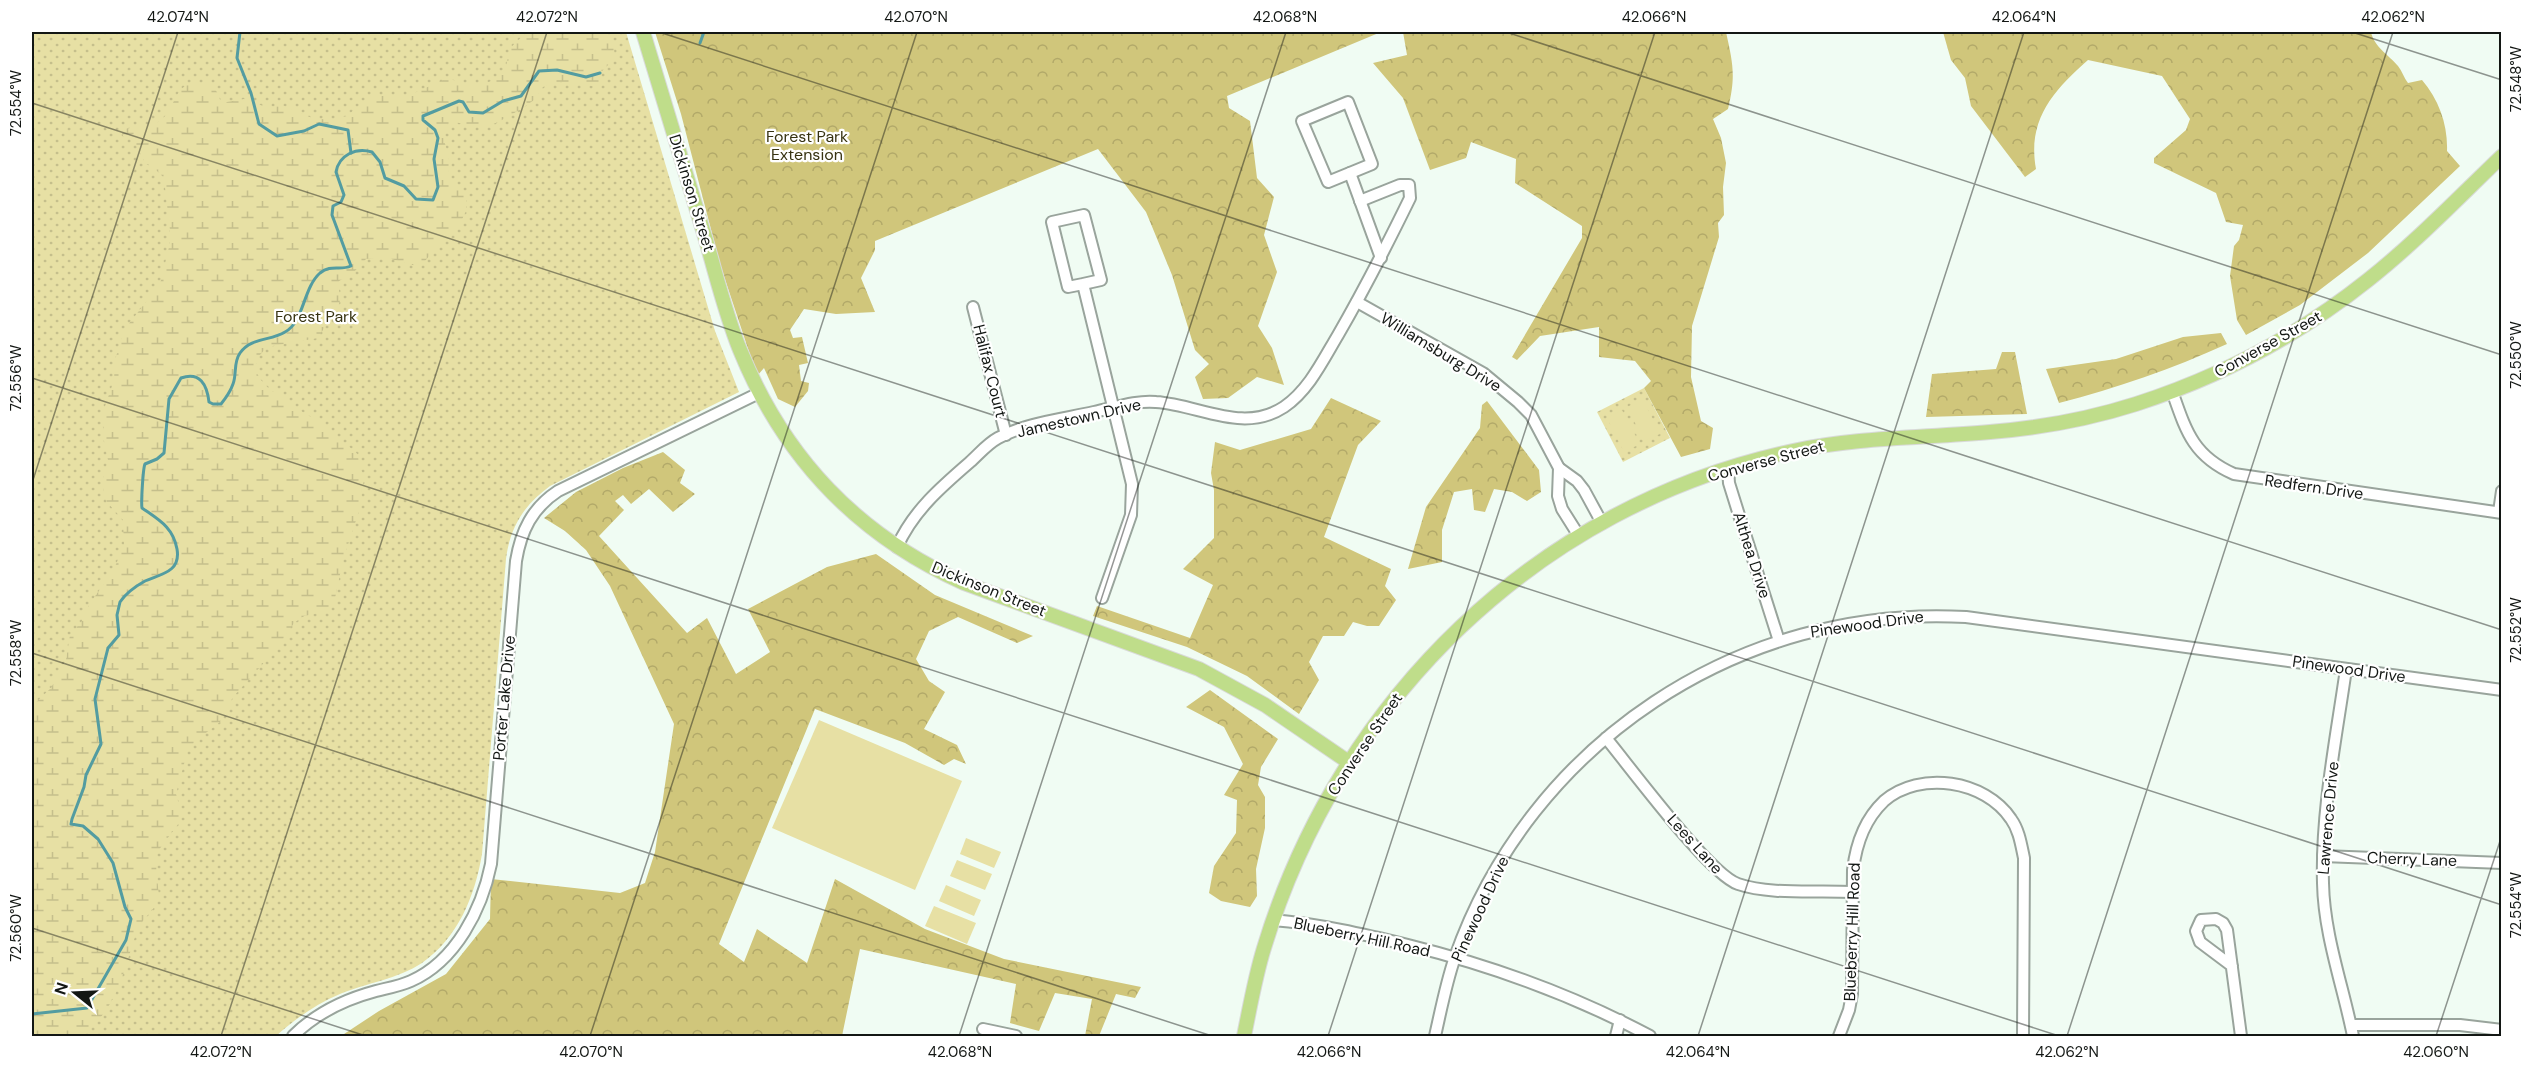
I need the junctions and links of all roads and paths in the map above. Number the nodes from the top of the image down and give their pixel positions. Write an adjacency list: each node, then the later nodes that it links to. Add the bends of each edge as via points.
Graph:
1 (643, 32): 10 (main road, Dickinson Street, via 728,316)
2 (2502, 156): 9 (main road, Converse Street, via 2404,249 2331,308 2258,353)
3 (1350, 173): 3 (street, via 1328,182 1302,121 1348,102 1372,164); 4 (street)
4 (1360, 201): 5 (street); 5 (street, Jamestown Drive, via 1409,185 1410,198)
5 (1381, 258): 7 (street, Jamestown Drive)
6 (1083, 284): 6 (street, via 1068,287 1052,222 1084,215 1101,279); 11 (street)
7 (1357, 302): 11 (street, Jamestown Drive, via 1310,382 1275,412 1232,418 1152,401); 13 (street, Williamsburg Drive, via 1499,384 1531,415)
8 (973, 307): 12 (street, Halifax Court)
9 (2172, 391): 14 (main road, Converse Street, via 2050,425 1858,440 1791,451); 16 (street, Redfern Drive, via 2188,436 2219,468 2234,474)
10 (759, 393): 19 (main road, Dickinson Street, via 778,428 823,484 859,520); 36 (street, Porter Lake Drive, via 558,490 536,510 520,537 516,561 491,864 479,904 457,942 420,976 333,1008)
11 (1113, 408): 12 (street, Jamestown Drive); 20 (street, via 1133,503)
12 (1006, 435): 19 (street, Jamestown Drive, via 990,444 925,503)
13 (1559, 468): 17 (street, Williamsburg Drive, via 1577,481); 18 (street, Williamsburg Drive, via 1562,509)
14 (1728, 469): 17 (main road, Converse Street, via 1657,496); 21 (street, Althea Drive, via 1729,483)
15 (2502, 492): 16 (street)
16 (2500, 513)
17 (1602, 523): 18 (main road, Converse Street)
18 (1579, 536): 25 (main road, Converse Street, via 1508,585 1448,637 1396,696)
19 (897, 547): 25 (main road, Dickinson Street, via 964,583 1209,674 1265,705)
20 (1102, 598)
21 (1779, 641): 22 (street, Pinewood Drive, via 1855,623 1940,615); 24 (street, Pinewood Drive, via 1682,685 1637,712)
22 (2346, 669): 23 (street, Pinewood Drive); 26 (street, Lawrence Drive)
23 (2502, 690)
24 (1606, 738): 28 (street, Lees Lane, via 1706,860 1728,879 1764,889); 30 (street, Pinewood Drive, via 1564,779 1514,841)
25 (1350, 763): 29 (main road, Converse Street, via 1310,834)
26 (2323, 856): 27 (street, Cherry Lane); 33 (street, Lawrence Drive, via 2329,934)
27 (2502, 863)
28 (1852, 892): 42 (street, Blueberry Hill Road, via 1852,994); 43 (street, Blueberry Hill Road, via 1855,853 1861,834 1877,808 1892,795 1925,784 1944,783 1967,787 1992,800 2015,825 2024,858)
29 (1273, 920): 30 (street, Blueberry Hill Road, via 1355,932); 38 (main road, Converse Street)
30 (1456, 956): 32 (street, Blueberry Hill Road); 39 (street, Pinewood Drive)
31 (2232, 966): 44 (street)
32 (1620, 1020): 40 (street); 41 (street, Blueberry Hill Road)
33 (2351, 1025): 35 (street, via 2453,1025); 45 (street, Lawrence Drive)
34 (983, 1029): 37 (street)
35 (2502, 1030)
36 (292, 1036)
37 (1016, 1036)
38 (1244, 1036)
39 (1436, 1036)
40 (1616, 1036)
41 (1650, 1036)
42 (1839, 1036)
43 (2023, 1036)
44 (2241, 1036)
45 (2353, 1036)

